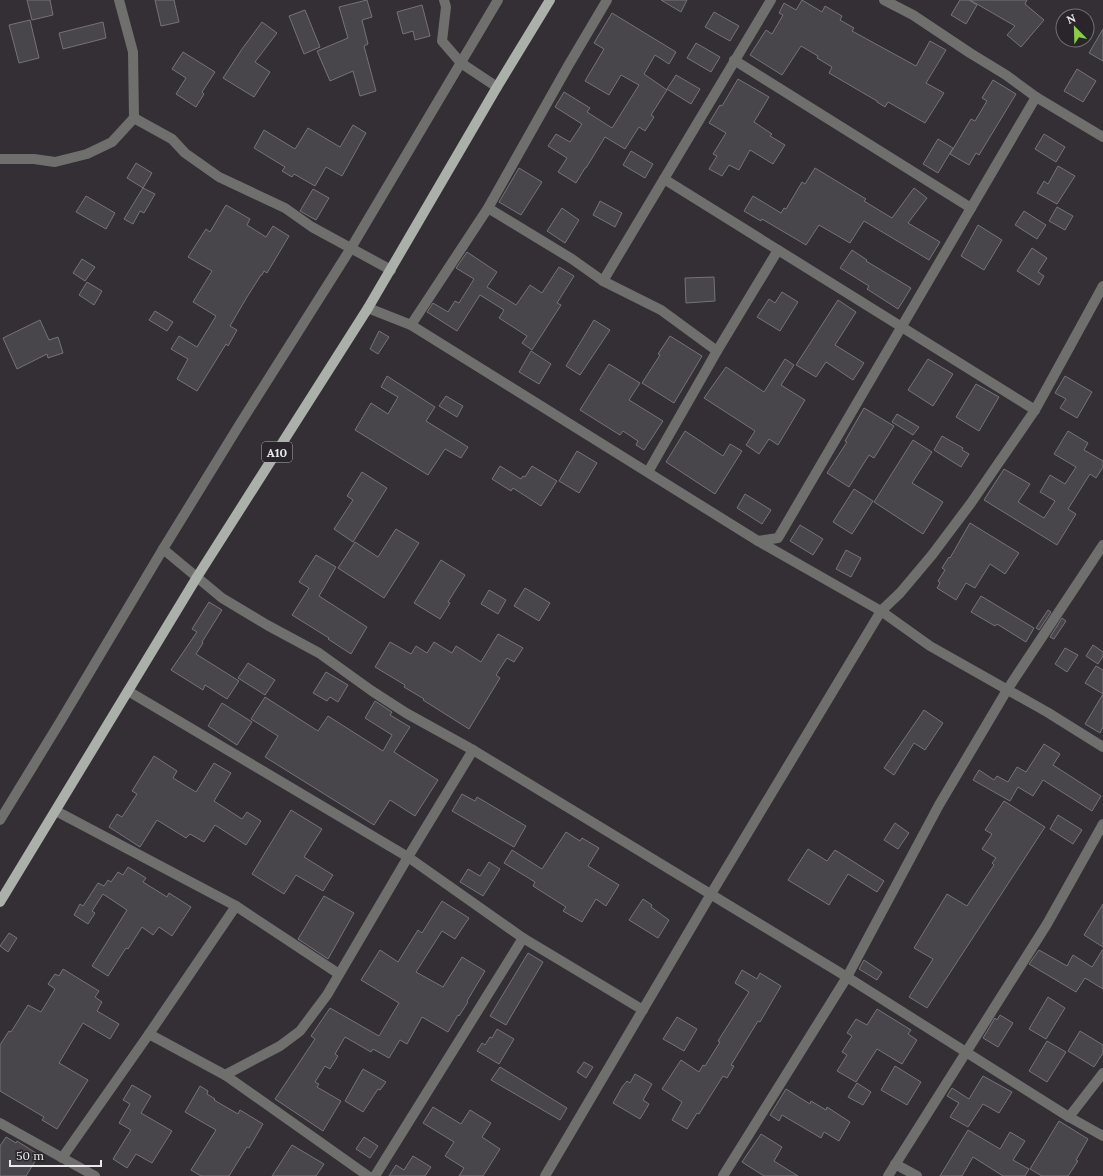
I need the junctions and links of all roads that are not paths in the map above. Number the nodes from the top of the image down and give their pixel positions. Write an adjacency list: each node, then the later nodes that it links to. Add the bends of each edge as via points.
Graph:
1 (119, 0): 12 (street, via 133,52)
2 (444, 0): 9 (street, via 446,7 442,41)
3 (498, 0): 9 (street)
4 (550, 0): 10 (main road, A10)
5 (607, 0): 16 (street)
6 (771, 0): 8 (street)
7 (884, 0): 11 (street, via 918,18)
8 (734, 60): 15 (street); 17 (street)
9 (461, 63): 10 (street); 18 (street)
10 (497, 87): 20 (main road, A10)
11 (1036, 97): 13 (street); 17 (street)
12 (134, 118): 14 (street, via 112,142 87,154 55,162); 18 (street, via 172,139 185,153 219,177 285,208 312,227)
13 (1103, 137)
14 (0, 159)
15 (664, 179): 19 (street); 21 (street)
16 (488, 208): 21 (street); 24 (street)
17 (971, 208): 25 (street)
18 (351, 248): 20 (street); 31 (street)
19 (778, 250): 25 (street); 26 (street)
20 (391, 270): 23 (main road, A10)
21 (603, 281): 26 (street, via 661,310)
22 (1103, 286): 27 (street)
23 (368, 308): 24 (street); 32 (main road, A10)
24 (411, 325): 28 (street)
25 (902, 327): 27 (street); 29 (street, via 778,538)
26 (717, 351): 28 (street)
27 (1035, 410): 33 (street, via 932,555 900,594)
28 (648, 472): 29 (street)
29 (758, 540): 33 (street)
30 (1103, 545): 34 (street)
31 (163, 549): 32 (street); 39 (street)
32 (197, 577): 35 (main road, A10); 37 (street, via 222,598 319,653 406,713)
33 (881, 611): 34 (street, via 930,646); 42 (street)
34 (1007, 690): 36 (street); 47 (street, via 939,806)
35 (128, 691): 38 (main road, A10); 41 (street)
36 (1103, 748)
37 (473, 750): 41 (street); 42 (street)
38 (56, 811): 43 (main road, A10); 44 (street)
39 (0, 820)
40 (1103, 824): 50 (street, via 1047,924)
41 (408, 857): 45 (street); 46 (street)
42 (711, 894): 47 (street); 48 (street)
43 (0, 902)
44 (236, 906): 46 (street); 49 (street)
45 (523, 938): 48 (street); 60 (street)
46 (339, 974): 52 (street, via 328,995 300,1031 280,1046)
47 (847, 977): 50 (street); 62 (street)
48 (643, 1010): 61 (street)
49 (149, 1034): 52 (street); 56 (street)
50 (966, 1052): 53 (street); 57 (street)
51 (1103, 1073): 53 (street)
52 (226, 1075): 59 (street)
53 (1069, 1116): 55 (street)
54 (0, 1123): 56 (street)
55 (1103, 1136)
56 (62, 1158): 58 (street)
57 (895, 1164): 63 (street); 64 (street)
58 (95, 1176)
59 (368, 1176)
60 (375, 1176)
61 (545, 1176)
62 (722, 1176)
63 (888, 1176)
64 (917, 1176)

